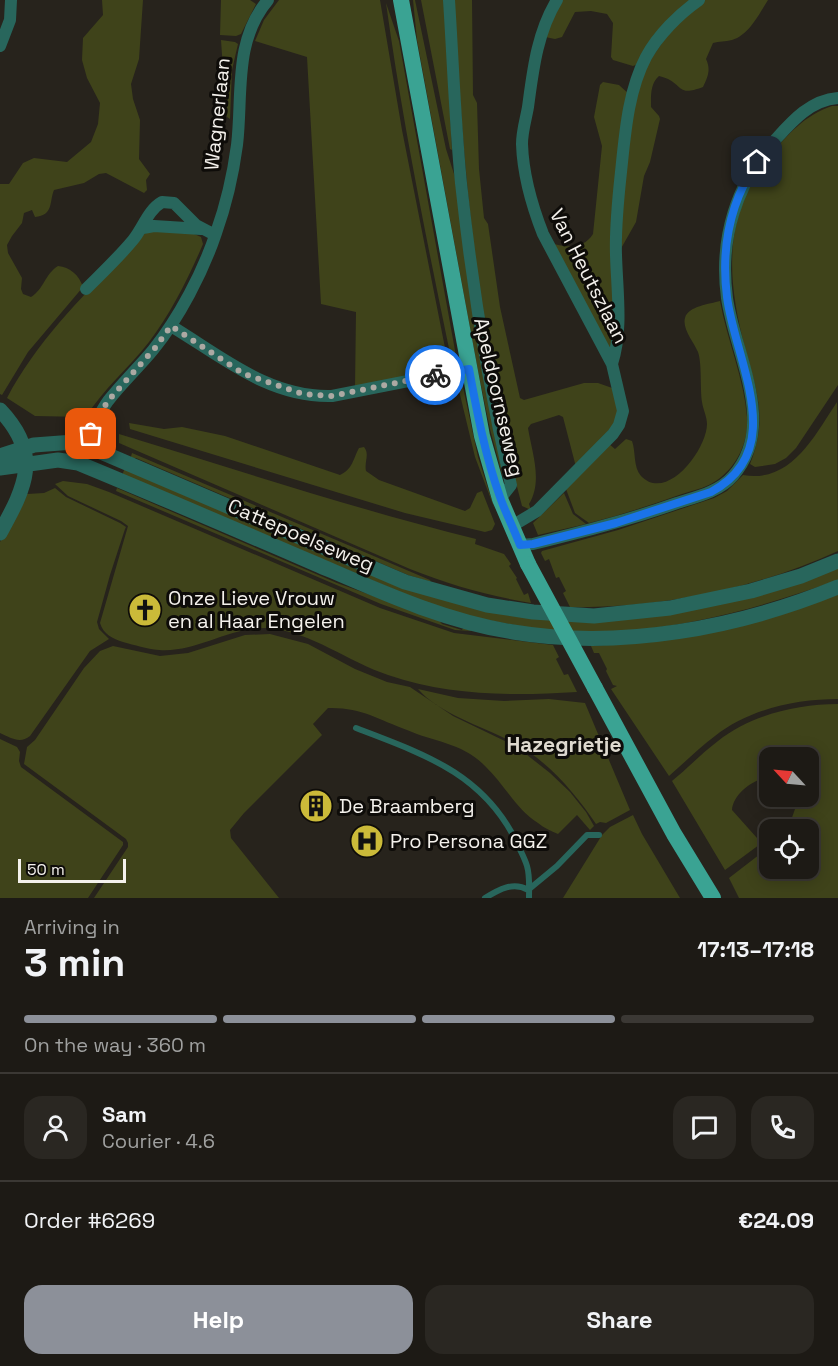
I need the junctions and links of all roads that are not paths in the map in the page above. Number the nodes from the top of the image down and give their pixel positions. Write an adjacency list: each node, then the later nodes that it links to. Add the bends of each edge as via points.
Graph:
1 (11, 0): 7 (street, via 10,20)
2 (268, 0): 13 (street, Wagnerlaan, via 249,34 241,66 234,164)
3 (401, 0): 17 (main road, Apeldoornseweg)
4 (449, 0): 25 (street, Apeldoornseweg, via 470,259)
5 (557, 0): 16 (street, Van Heutszlaan, via 535,58 523,134 524,160 531,201 543,234)
6 (699, 0): 16 (street, via 687,8 647,55 630,109 618,196 619,326)
7 (0, 46)
8 (838, 98): 28 (street, via 809,108 786,128 748,176 732,215 725,250 726,296 753,414 746,457 732,478 711,492 616,523)
9 (177, 206): 10 (street); 11 (street, via 166,201 157,205); 12 (street)
10 (171, 227): 11 (street); 12 (street)
11 (143, 228): 14 (street)
12 (202, 229): 13 (street)
13 (215, 235): 15 (street, Wagnerlaan)
14 (86, 289)
15 (171, 326): 17 (street, via 244,374 310,395 332,396); 19 (street, Wagnerlaan, via 107,402)
16 (612, 364): 26 (street, Van Heutszlaan, via 622,401 619,425 537,511)
17 (469, 369): 25 (main road, Apeldoornseweg, via 482,436)
18 (0, 410): 20 (street)
19 (86, 445): 20 (street, Cattepoelseweg, via 74,441); 22 (street, Wagnerlaan); 31 (street, Cattepoelseweg, via 405,582 487,604)
20 (24, 447): 21 (street, Cattepoelseweg); 23 (street)
21 (0, 456)
22 (78, 463): 23 (street, Cattepoelseweg, via 58,460); 32 (street, Cattepoelseweg, via 420,608 512,632)
23 (26, 464): 24 (street, Cattepoelseweg); 27 (street, via 22,489)
24 (0, 468)
25 (506, 492): 26 (main road, Apeldoornseweg)
26 (512, 526): 28 (main road, Apeldoornseweg)
27 (0, 532)
28 (520, 545): 38 (main road, Apeldoornseweg, bridge, via 674,834)
29 (838, 561): 31 (street, Cattepoelseweg, via 775,584 705,602 614,615)
30 (838, 587): 32 (street, Cattepoelseweg, via 706,626 643,636)
31 (558, 615): 32 (street)
32 (565, 638)
33 (356, 728): 35 (lane, via 457,772 477,789 510,828 527,866)
34 (598, 835): 35 (lane, via 587,836)
35 (528, 890): 36 (lane, via 512,886); 37 (lane)
36 (485, 898)
37 (529, 898)
38 (713, 898)

